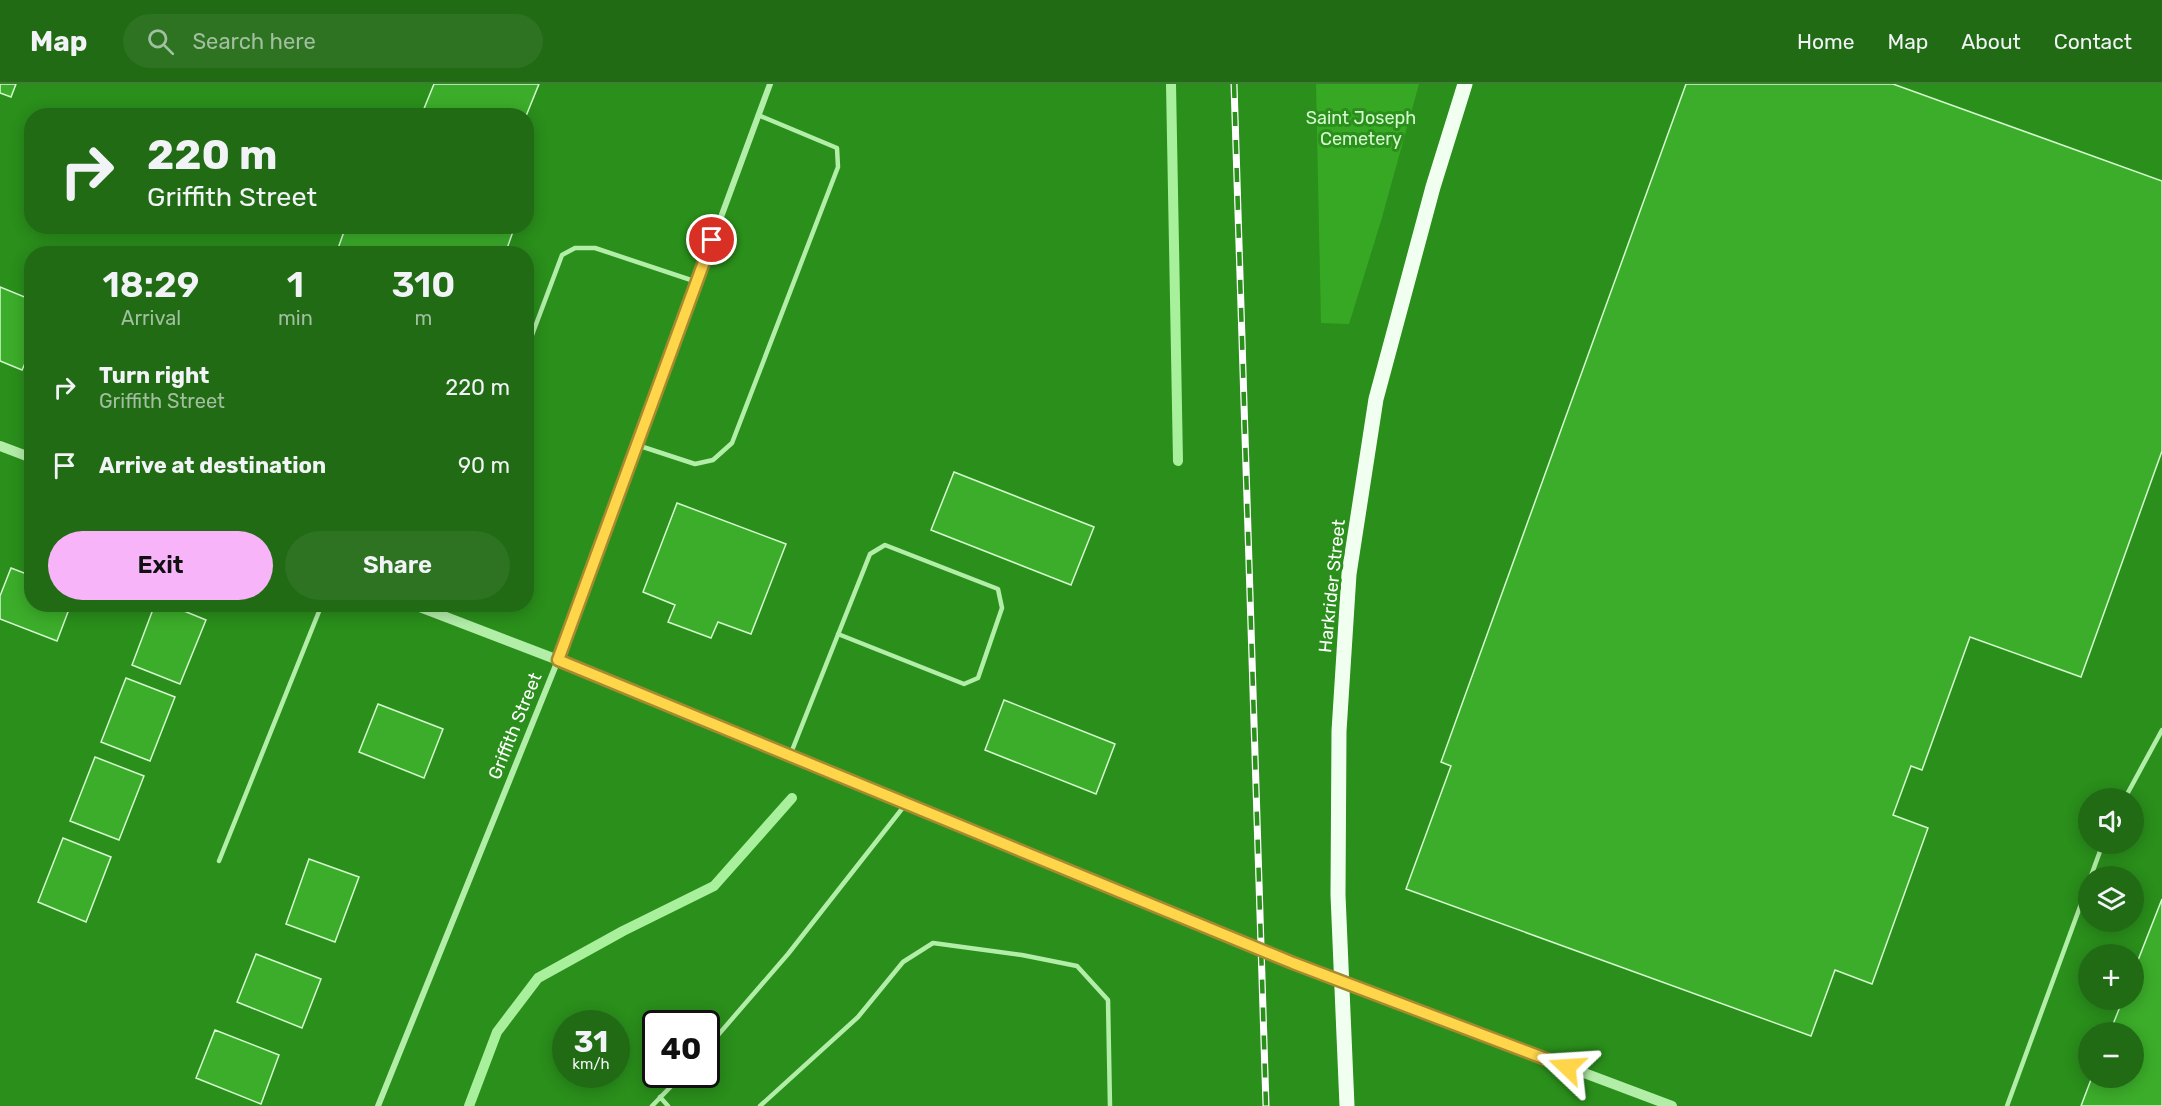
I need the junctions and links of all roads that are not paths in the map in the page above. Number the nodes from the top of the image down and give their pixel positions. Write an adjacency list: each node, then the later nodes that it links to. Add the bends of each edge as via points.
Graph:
1 (770, 84): 3 (street, Griffith Street)
2 (1465, 84): 19 (main road, Harkrider Street, via 1376,399 1349,574 1339,731)
3 (758, 115): 4 (street, Griffith Street); 6 (lane, via 837,148 838,167 732,443 713,460 694,464)
4 (697, 282): 5 (lane, via 595,248 575,248 562,255); 6 (street, Griffith Street)
5 (534, 330)
6 (637, 445): 12 (street, Griffith Street)
7 (0, 446): 8 (street)
8 (24, 455)
9 (319, 612): 17 (lane)
10 (444, 612): 12 (street)
11 (838, 634): 11 (lane, via 870,554 885,545 998,589 1002,608 978,678 964,684); 14 (lane)
12 (558, 660): 14 (street); 23 (street, Griffith Street)
13 (2162, 730): 15 (lane)
14 (789, 756): 16 (street)
15 (2130, 788)
16 (906, 804): 19 (street); 20 (lane, via 788,954)
17 (219, 861)
18 (2078, 912): 30 (lane)
19 (1342, 982): 28 (main road, Harkrider Street); 29 (street)
20 (720, 1033)
21 (669, 1088): 22 (lane)
22 (660, 1097): 24 (lane); 25 (lane)
23 (378, 1106)
24 (652, 1106)
25 (668, 1106)
26 (760, 1106): 27 (lane, via 858,1017 903,962 933,943 1022,954 1077,966 1108,1000)
27 (1110, 1106)
28 (1347, 1106)
29 (1672, 1106)
30 (2007, 1106)

